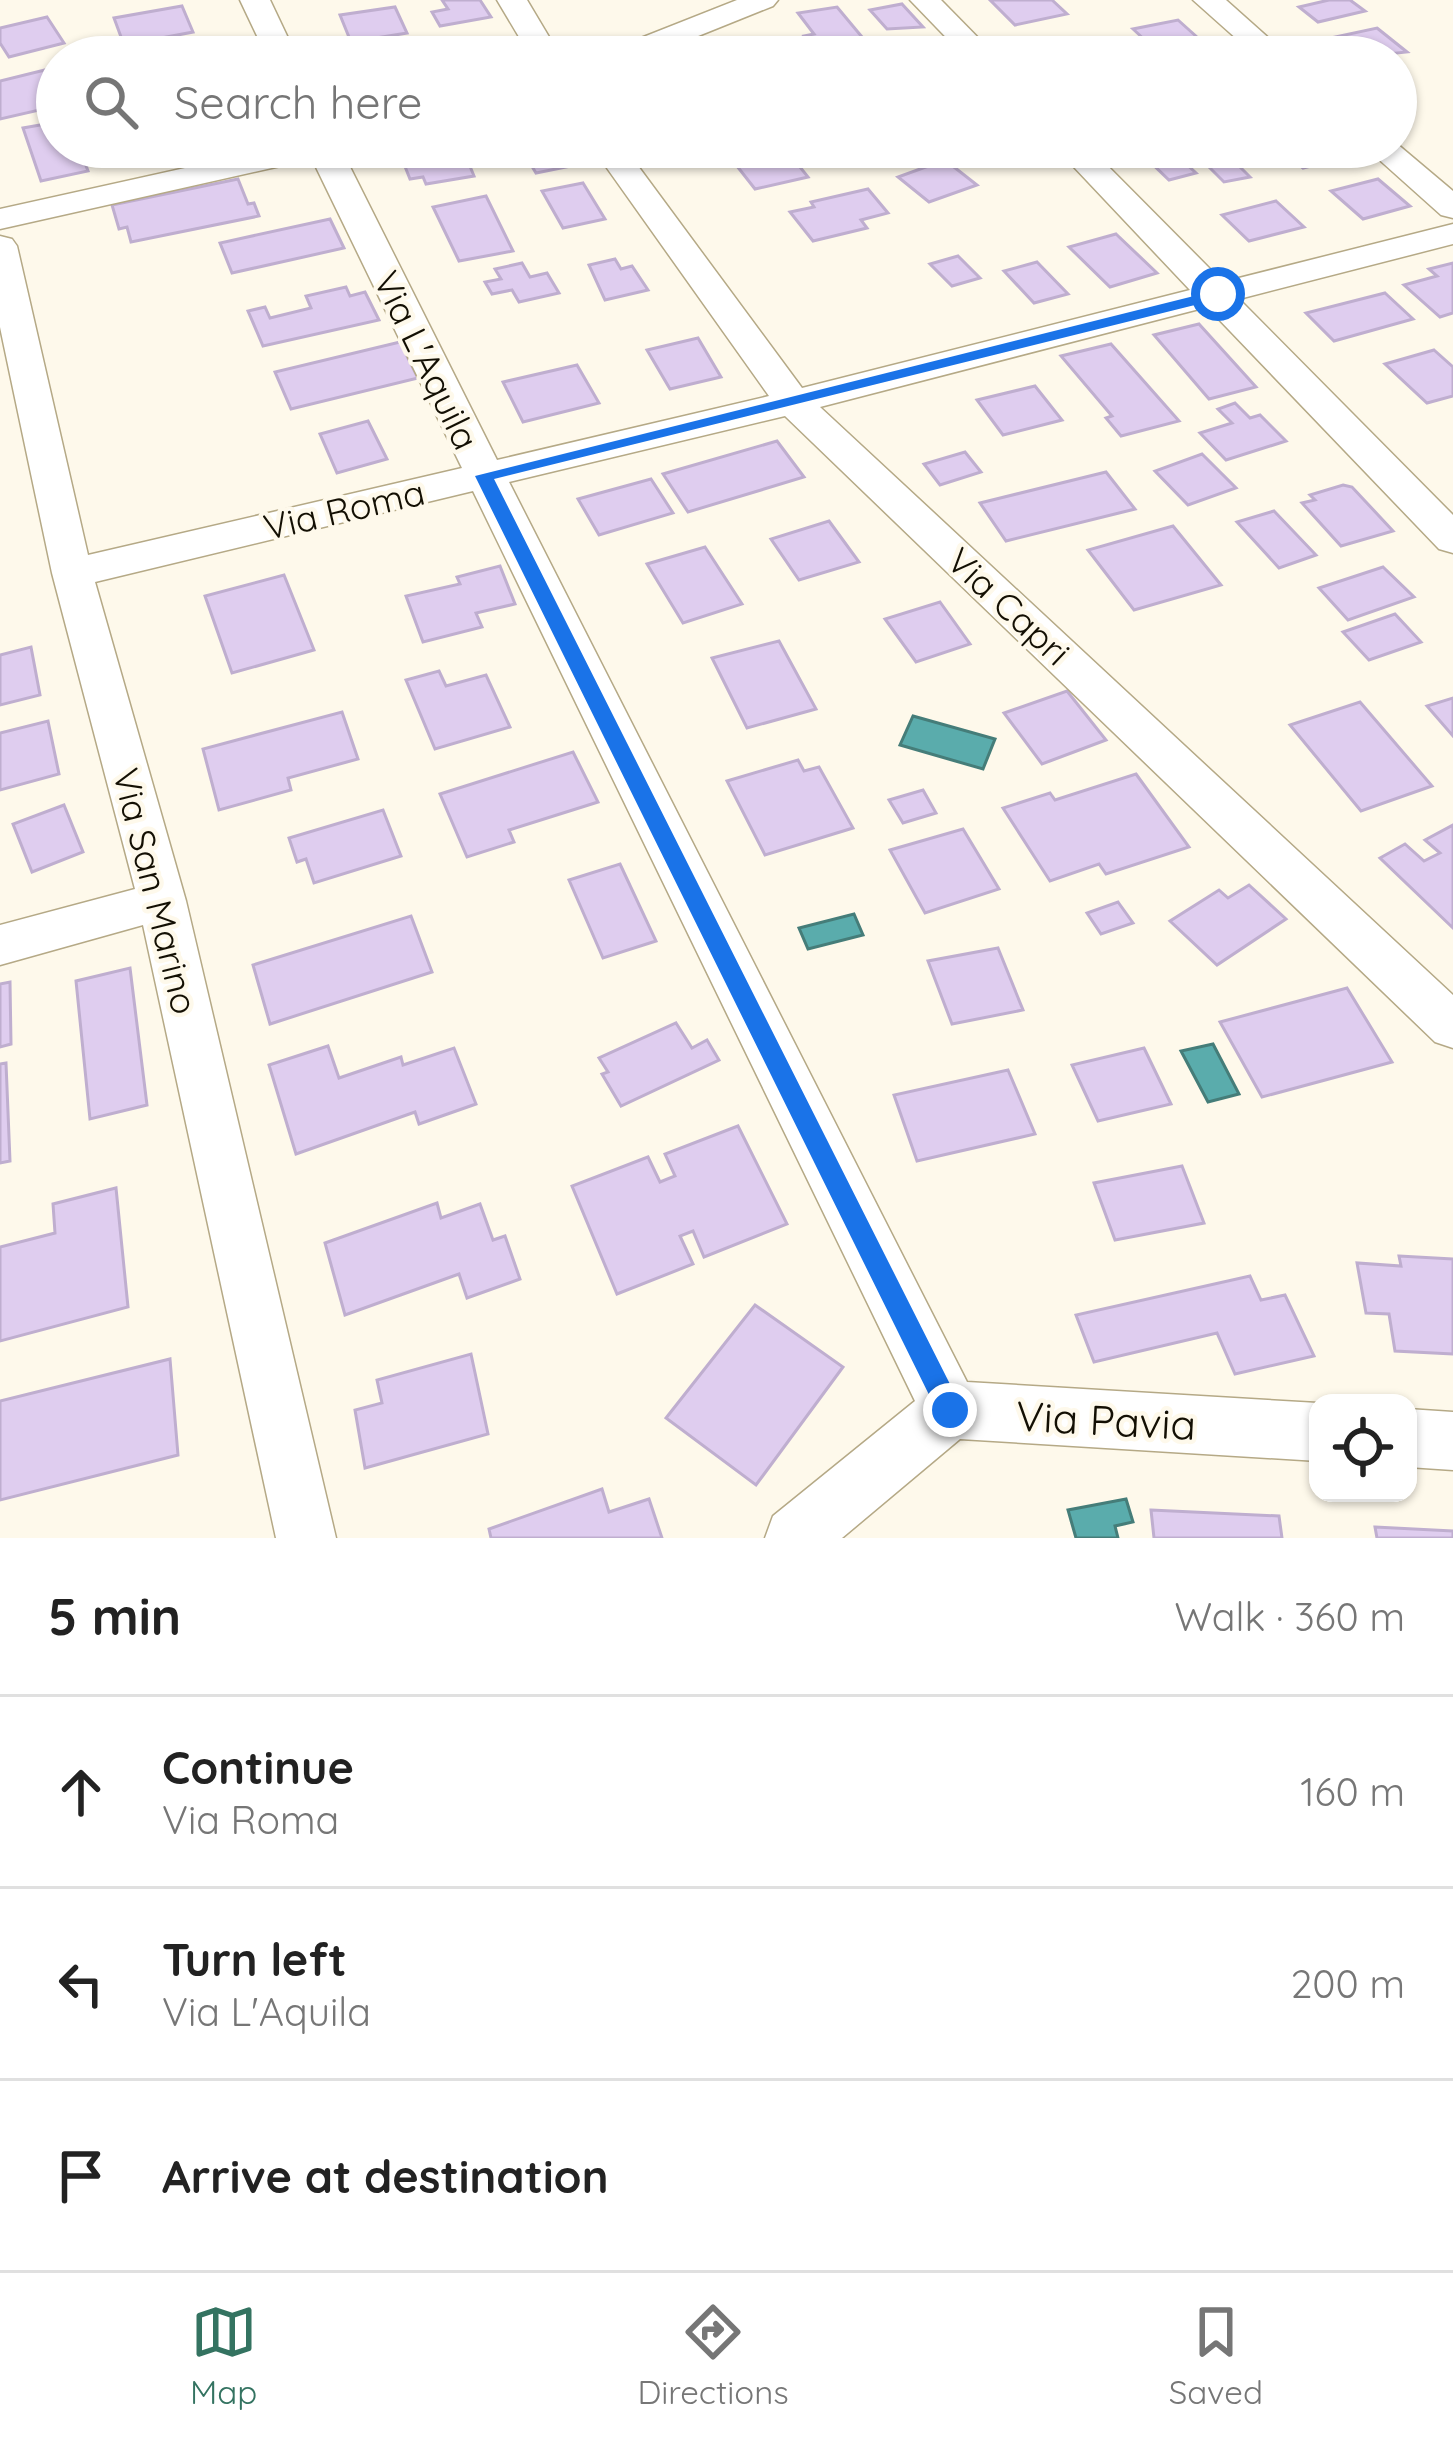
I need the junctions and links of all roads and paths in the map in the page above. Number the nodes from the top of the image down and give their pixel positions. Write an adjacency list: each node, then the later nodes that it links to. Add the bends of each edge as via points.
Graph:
1 (255, 0): 6 (street)
2 (512, 0): 7 (street)
3 (763, 0): 8 (street)
4 (925, 0): 9 (street)
5 (1208, 0): 10 (street)
6 (272, 36)
7 (533, 36)
8 (672, 36)
9 (961, 36)
10 (1250, 36)
11 (229, 168): 17 (street)
12 (333, 168): 22 (street, Via L'Aquila)
13 (623, 168): 21 (street, Via Capri)
14 (1092, 168): 20 (street)
15 (1406, 168): 16 (street)
16 (1453, 208)
17 (0, 219)
18 (1453, 234): 20 (street, Via Roma)
19 (0, 246): 24 (street, Via San Marino)
20 (1218, 294): 21 (street, Via Roma); 23 (street)
21 (793, 402): 22 (street, Via Roma); 27 (street, Via Capri)
22 (484, 476): 24 (street, Via Roma); 28 (street, Via L'Aquila)
23 (1453, 539)
24 (72, 573): 25 (street, Via San Marino)
25 (162, 901): 26 (street); 32 (street, Via San Marino)
26 (0, 945)
27 (1453, 1027)
28 (950, 1410): 29 (street, Via Pavia); 33 (street)
29 (1309, 1431)
30 (1417, 1439): 31 (street)
31 (1453, 1441)
32 (306, 1538)
33 (795, 1538)

